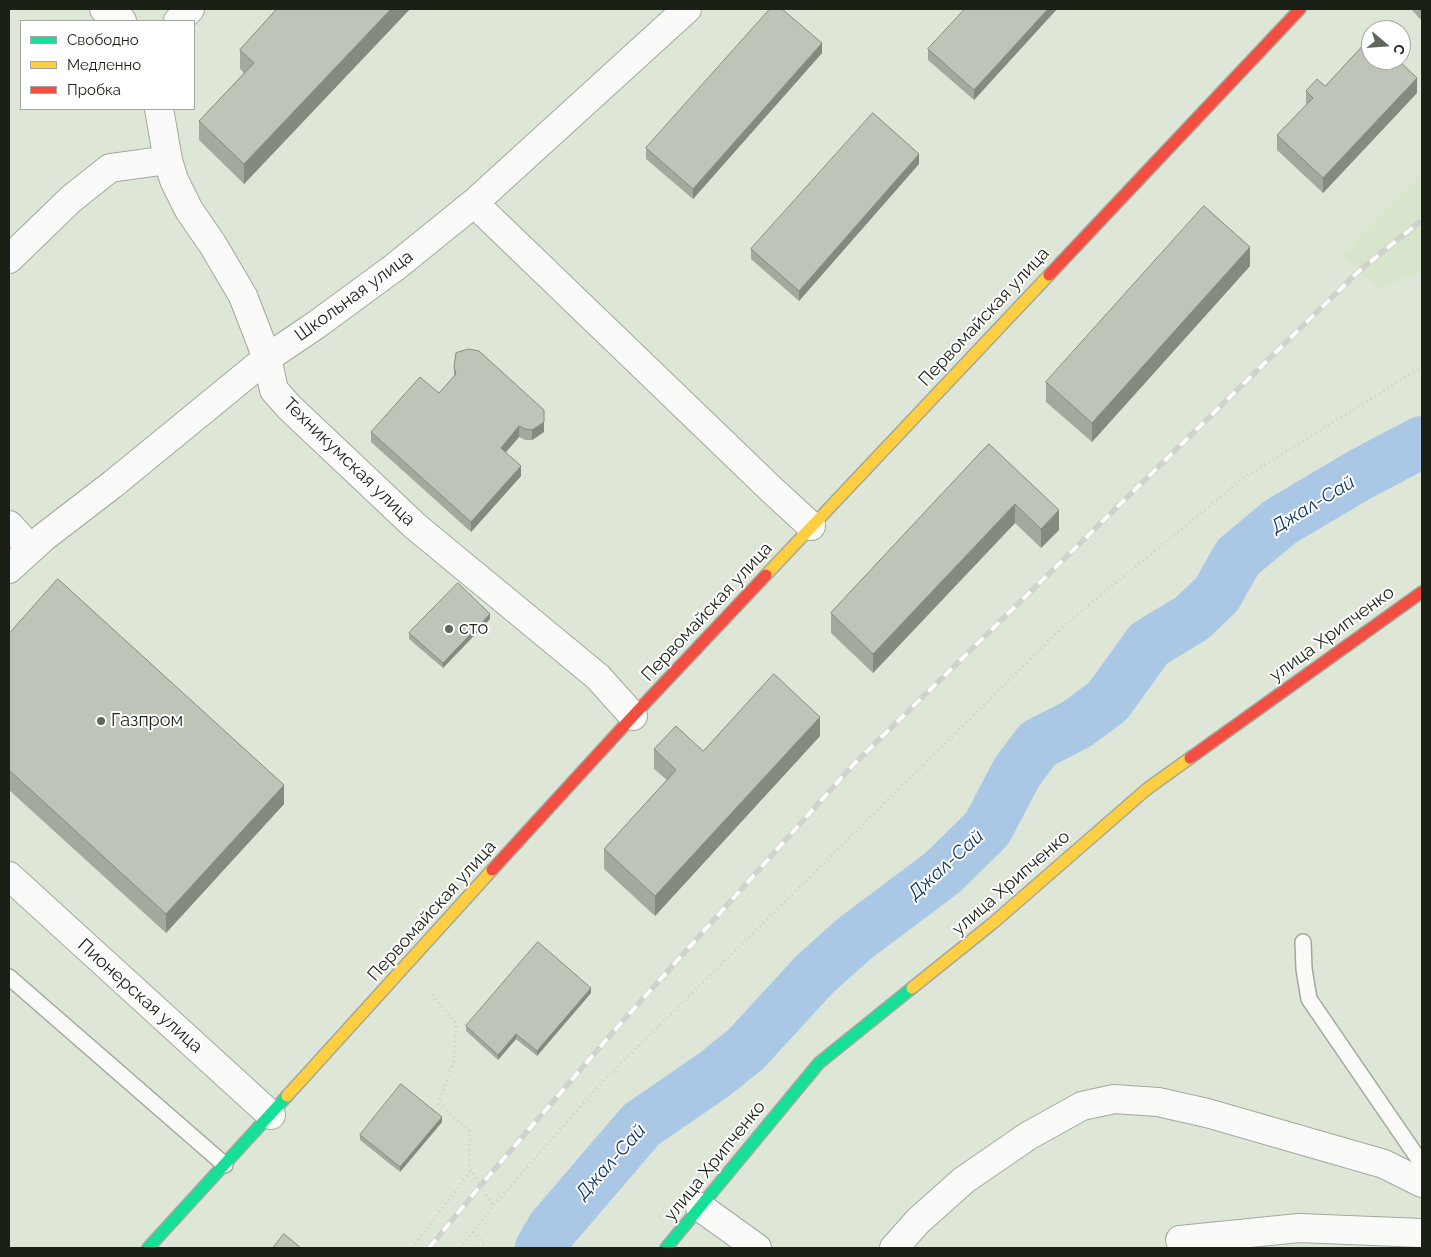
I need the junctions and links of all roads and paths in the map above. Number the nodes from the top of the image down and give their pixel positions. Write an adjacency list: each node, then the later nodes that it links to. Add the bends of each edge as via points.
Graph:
1 (104, 9): 5 (street)
2 (190, 9): 6 (street)
3 (687, 9): 9 (street, Школьная улица)
4 (1300, 9): 14 (main road, Первомайская улица)
5 (120, 20)
6 (179, 20)
7 (160, 110): 8 (street, Техникумская улица)
8 (168, 160): 10 (street, via 110,168 71,199); 11 (street, Техникумская улица, via 189,210 243,296)
9 (474, 203): 11 (street, Школьная улица, via 395,266); 14 (street)
10 (9, 259)
11 (267, 358): 15 (street, Школьная улица); 18 (street, Техникумская улица, via 274,390 289,407 415,526 598,677)
12 (1422, 367): 28 (path, via 1246,477 1068,622 603,1081)
13 (9, 525): 15 (street)
14 (811, 526): 18 (main road, Первомайская улица)
15 (31, 549): 16 (street, Школьная улица)
16 (9, 569)
17 (1422, 592): 29 (main road, улица Хрипченко, via 1147,789 993,923 819,1063)
18 (633, 716): 23 (main road, Первомайская улица)
19 (9, 876): 23 (street, Пионерская улица)
20 (1303, 942): 24 (lane, via 1309,999)
21 (9, 977): 25 (lane)
22 (432, 995): 26 (path, via 456,1023 454,1059 439,1104 470,1131 469,1166)
23 (271, 1115): 25 (main road, Первомайская улица)
24 (1422, 1164)
25 (225, 1165): 33 (main road, Первомайская улица)
26 (472, 1169): 28 (path); 34 (path)
27 (1422, 1183): 39 (street, via 1384,1164 1207,1113 1158,1102 1114,1099 1082,1106 1020,1142 964,1180 918,1221)
28 (493, 1206): 30 (path)
29 (700, 1207): 37 (main road, улица Хрипченко); 38 (street)
30 (473, 1232): 35 (path); 36 (path)
31 (1422, 1233): 32 (street, via 1299,1228)
32 (1180, 1240)
33 (148, 1248)
34 (412, 1248)
35 (460, 1248)
36 (487, 1248)
37 (666, 1248)
38 (757, 1248)
39 (894, 1248)

